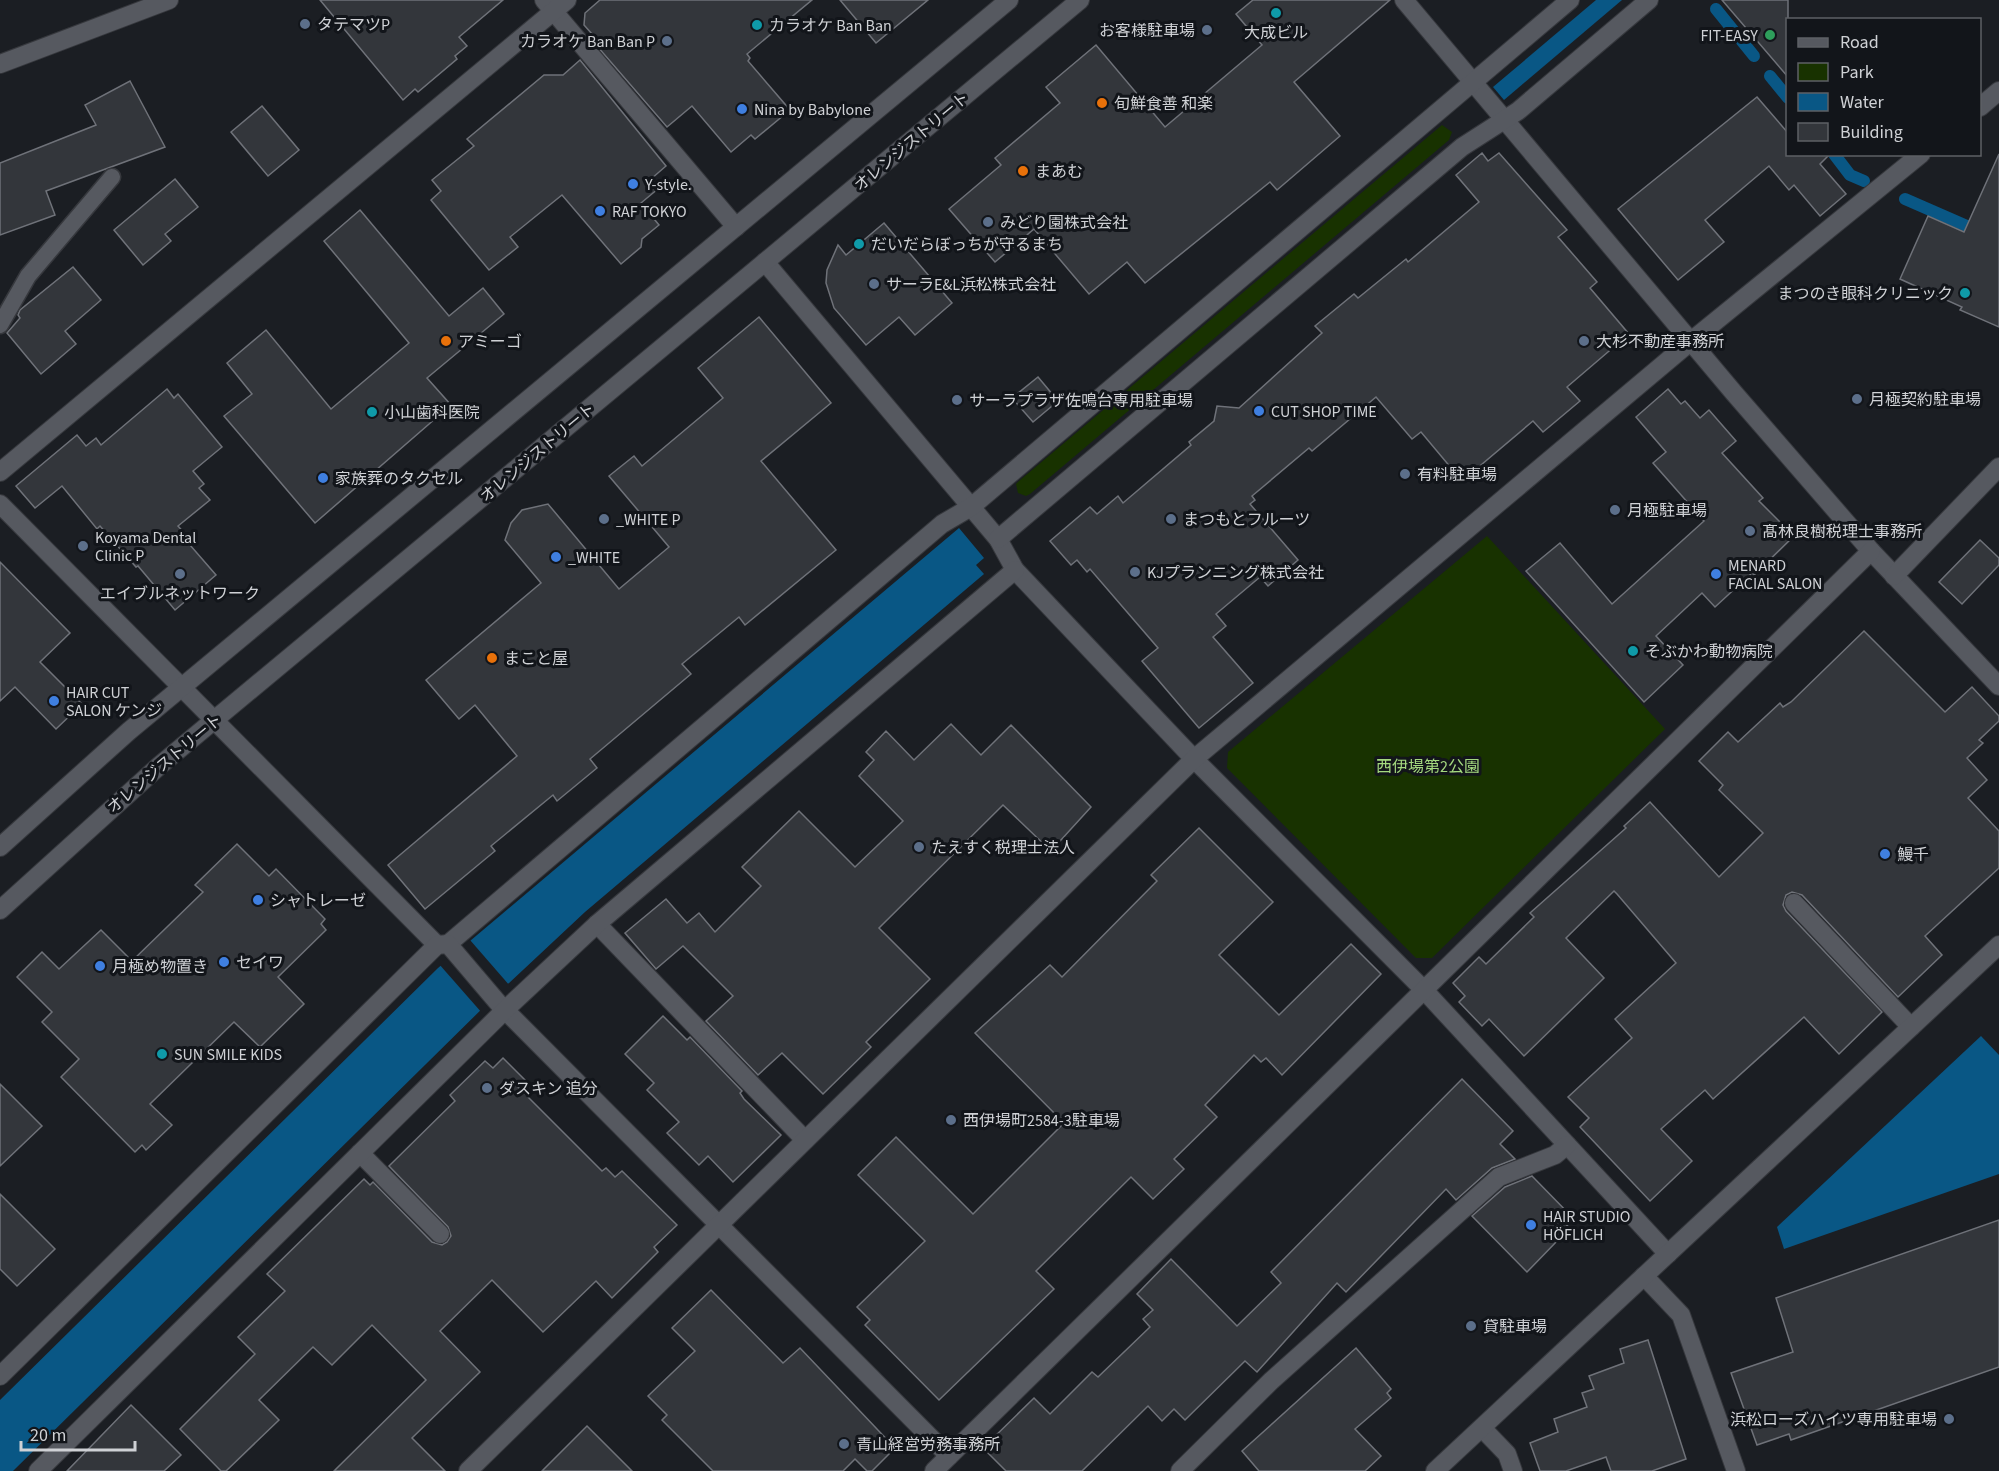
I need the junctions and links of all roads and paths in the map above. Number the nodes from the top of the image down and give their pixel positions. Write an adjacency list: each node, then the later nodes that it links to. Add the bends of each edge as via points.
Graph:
1 (169, 0): 8 (street)
2 (1009, 0): 15 (street)
3 (1080, 0): 16 (street, オレンジストリート)
4 (1404, 0): 9 (street)
5 (1570, 0): 9 (street)
6 (1649, 0): 12 (street)
7 (555, 4): 15 (street); 20 (street)
8 (0, 64)
9 (1473, 82): 12 (street); 22 (street)
10 (1999, 91): 11 (street)
11 (1981, 106)
12 (1506, 119): 18 (street); 23 (street, via 1462,147)
13 (1920, 156): 18 (street)
14 (112, 177): 17 (lane, via 28,276)
15 (736, 227): 28 (street)
16 (765, 262): 22 (street); 29 (street, オレンジストリート)
17 (0, 324)
18 (1690, 342): 24 (street); 30 (street)
19 (1999, 467): 26 (street)
20 (0, 472)
21 (0, 504): 28 (street)
22 (971, 507): 23 (street); 36 (street, via 933,531)
23 (998, 539): 25 (street)
24 (1871, 551): 26 (street); 37 (street)
25 (1015, 570): 30 (street); 34 (street)
26 (1894, 576): 27 (street)
27 (1999, 686)
28 (182, 688): 29 (street); 31 (street)
29 (214, 721): 33 (street, オレンジストリート); 36 (street)
30 (1194, 759): 37 (street); 40 (street)
31 (0, 847)
32 (1794, 903): 39 (street)
33 (0, 910)
34 (597, 924): 38 (street); 40 (street)
35 (1999, 945): 39 (street)
36 (446, 947): 38 (street); 47 (street)
37 (1424, 990): 41 (street); 49 (street)
38 (502, 1006): 42 (street); 43 (street)
39 (1911, 1027): 45 (street)
40 (805, 1140): 43 (street)
41 (1567, 1145): 45 (street); 53 (street, via 1555,1155 1499,1176 1271,1381)
42 (360, 1153): 44 (street); 50 (street)
43 (719, 1225): 49 (street); 51 (street)
44 (440, 1233)
45 (1668, 1254): 46 (street)
46 (1644, 1276): 48 (street); 56 (street, via 1681,1315)
47 (0, 1376)
48 (1482, 1428): 54 (street); 55 (street, via 1507,1454)
49 (949, 1456): 52 (street)
50 (38, 1471)
51 (468, 1471)
52 (934, 1471)
53 (1180, 1471)
54 (1435, 1471)
55 (1513, 1471)
56 (1736, 1471)

